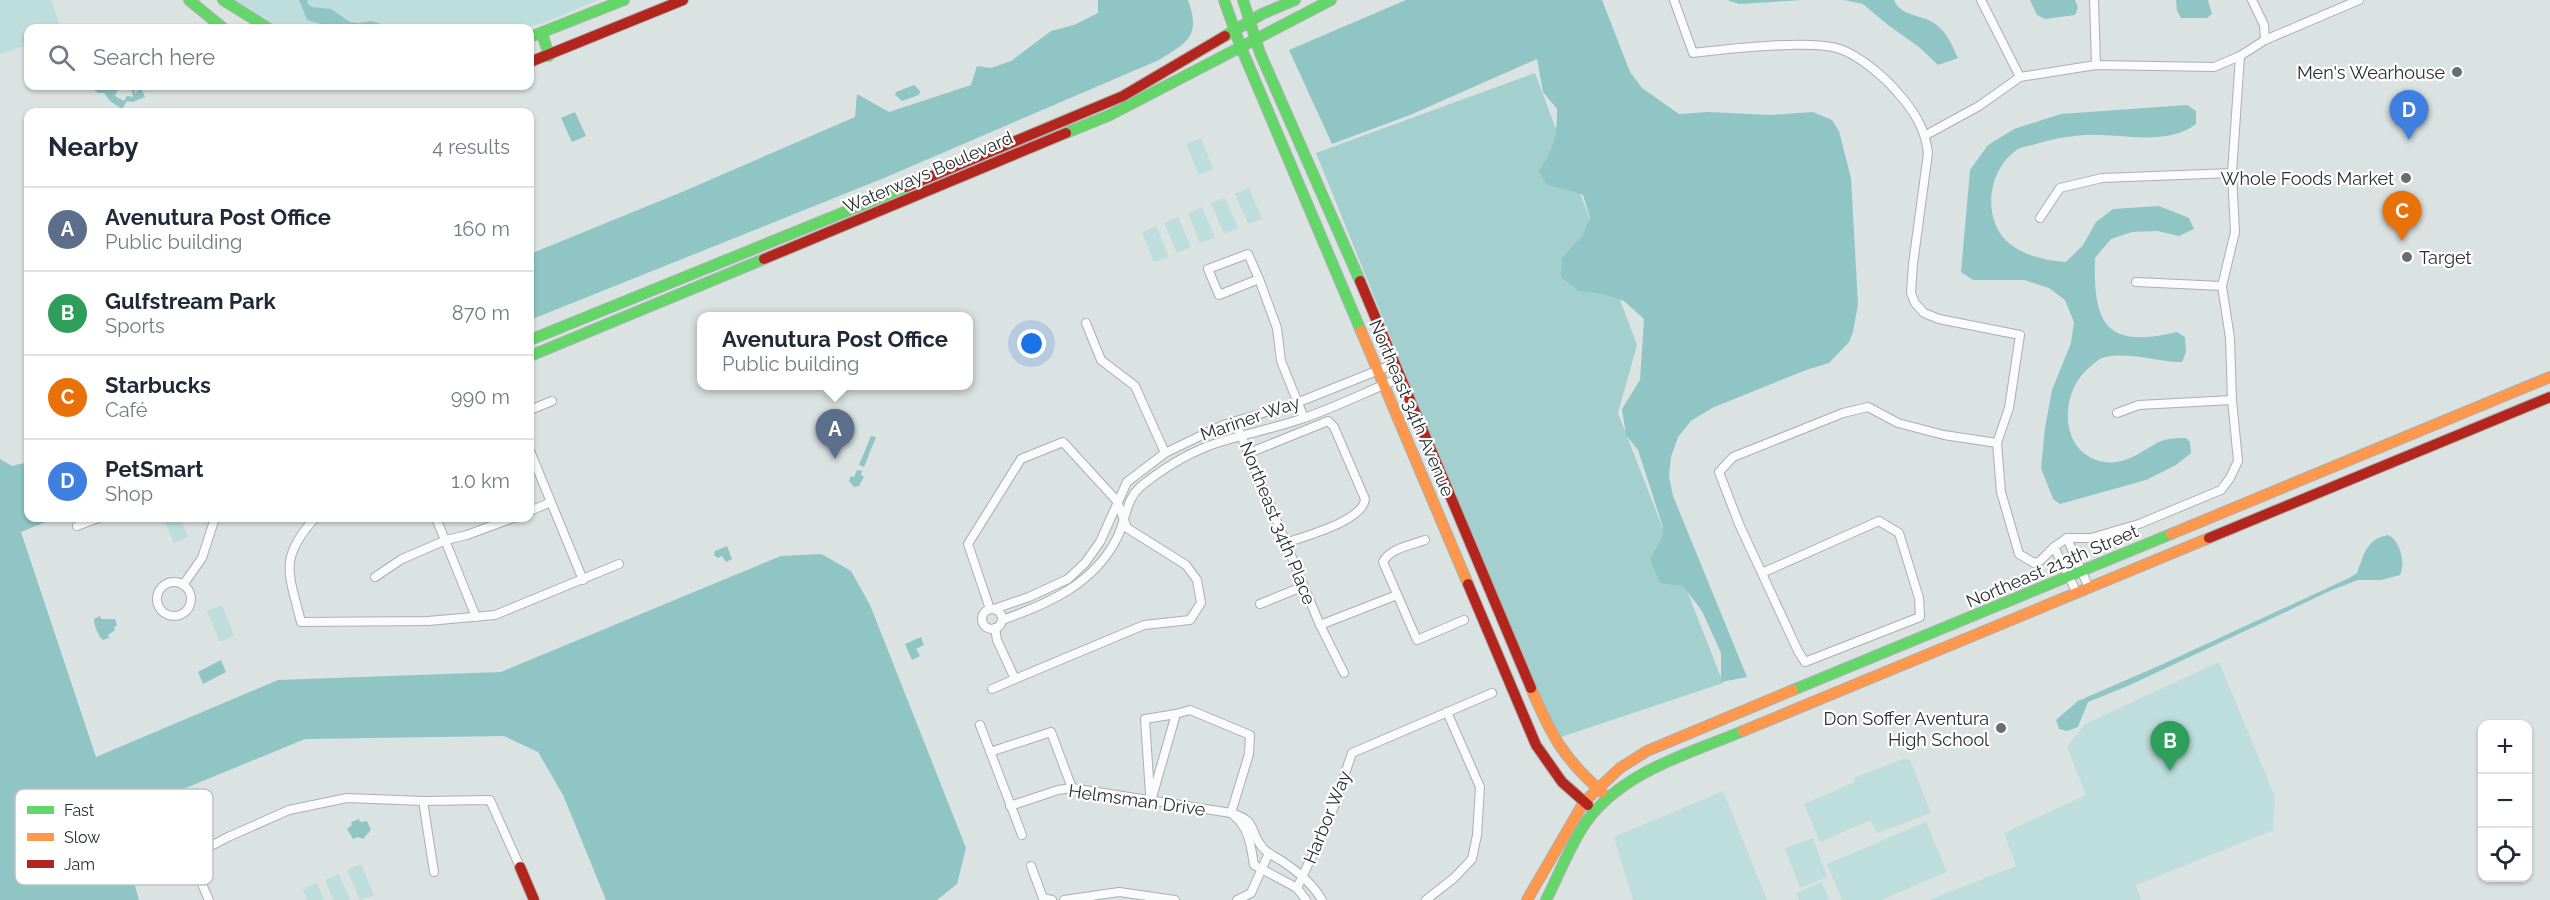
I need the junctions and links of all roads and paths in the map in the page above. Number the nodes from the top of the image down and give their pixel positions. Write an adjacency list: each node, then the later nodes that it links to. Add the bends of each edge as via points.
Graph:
1 (189, 0): 15 (street)
2 (223, 0): 16 (street)
3 (624, 0): 18 (street)
4 (683, 0): 23 (street)
5 (1224, 0): 17 (street, Northeast 34th Avenue)
6 (1243, 0): 14 (street, Northeast 34th Avenue)
7 (1295, 0): 14 (street, Waterways Boulevard)
8 (1331, 0): 20 (street, Waterways Boulevard)
9 (1674, 0): 28 (street, via 1693,53 1818,45 1837,48 1854,55 1893,86)
10 (1981, 0): 27 (street)
11 (2094, 0): 26 (street)
12 (2252, 0): 21 (street, via 2264,25)
13 (2359, 0): 21 (street)
14 (1250, 22): 17 (street, Waterways Boulevard); 20 (street, Northeast 34th Avenue)
15 (218, 24)
16 (262, 24)
17 (1235, 32): 22 (street, Northeast 34th Avenue); 35 (street, Waterways Boulevard, via 1123,96)
18 (542, 33): 19 (street); 23 (street)
19 (534, 36)
20 (1255, 37): 22 (street, Waterways Boulevard); 37 (street, Northeast 34th Avenue)
21 (2265, 40): 24 (street)
22 (1240, 45): 36 (street, Waterways Boulevard, via 1110,115); 38 (street, Northeast 34th Avenue)
23 (549, 56): 25 (street)
24 (2240, 56): 26 (street, via 2214,67); 29 (street)
25 (534, 61)
26 (2096, 64): 27 (street)
27 (2020, 77): 28 (street, via 1979,106)
28 (1926, 135): 51 (street, via 1928,153 1911,293 1924,313 1939,320 2020,335 2009,408)
29 (2232, 173): 30 (street, via 2102,178 2060,188); 33 (street, via 2235,232)
30 (2040, 218)
31 (1259, 279): 31 (street, via 1248,254 1208,269 1219,295); 45 (street, via 1277,328 1281,361)
32 (2136, 282): 33 (street)
33 (2222, 286): 43 (street, via 2230,339)
34 (1086, 323): 52 (street, via 1101,360 1135,386)
35 (534, 338)
36 (534, 354)
37 (1394, 364): 38 (street, Mariner Way); 40 (street, Northeast 34th Avenue)
38 (1378, 371): 41 (street, Northeast 34th Avenue); 45 (street, Mariner Way)
39 (2550, 377): 71 (street, Northeast 213th Street)
40 (1400, 378): 41 (street, Mariner Way); 96 (street, Northeast 34th Avenue, via 1550,732 1576,769)
41 (1384, 385): 48 (street, Mariner Way); 101 (street, Northeast 34th Avenue, via 1536,745)
42 (2550, 397): 78 (street, Northeast 213th Street)
43 (2232, 400): 47 (street, via 2139,405); 65 (street, via 2238,461 2221,490 2139,524 2091,538)
44 (552, 401): 46 (street)
45 (1299, 402): 48 (street); 49 (street, Mariner Way)
46 (534, 408)
47 (2117, 413)
48 (1304, 418): 50 (street, Mariner Way)
49 (1235, 421): 50 (street, Northeast 34th Place); 52 (street, Mariner Way)
50 (1242, 436): 53 (street, Northeast 34th Place); 58 (street, Mariner Way, via 1218,442 1142,484 1130,498)
51 (1997, 443): 69 (street, via 2001,492 2019,554 2034,563); 72 (street, via 1898,423 1868,407 1843,413 1733,457 1719,472)
52 (1165, 453): 55 (street, Mariner Way, via 1127,482)
53 (1249, 453): 68 (street, Northeast 34th Place); 68 (street, via 1328,421 1365,499 1364,507 1355,516)
54 (534, 461): 56 (street)
55 (1117, 501): 58 (street); 82 (street, Mariner Way, via 1100,542 1068,579); 82 (street, via 1063,442 1021,459 968,544)
56 (551, 502): 57 (street); 75 (street)
57 (534, 509)
58 (1123, 518): 84 (street, Mariner Way, via 1118,536 1090,577 1064,594); 89 (street, via 1127,528 1186,566 1197,580 1201,603 1190,620 1144,625)
59 (88, 522): 64 (street)
60 (214, 522): 76 (street, via 202,558)
61 (312, 522): 83 (street, via 294,546 288,569 301,622)
62 (438, 522): 66 (street)
63 (502, 522): 66 (street)
64 (77, 526)
65 (2067, 538): 69 (street); 71 (street)
66 (446, 540): 74 (street, via 402,559); 83 (street)
67 (1425, 540): 80 (street, via 1385,557 1383,562)
68 (1286, 543): 77 (street, Northeast 34th Place)
69 (2054, 547): 73 (street)
70 (619, 564): 75 (street)
71 (2082, 571): 73 (street, Northeast 213th Street); 78 (street)
72 (1762, 573): 72 (street, via 1805,662 1920,617 1919,597 1899,533 1879,520)
73 (2069, 576): 79 (street); 96 (street, Northeast 213th Street, via 1647,751)
74 (375, 577)
75 (583, 580): 83 (street, via 495,615)
76 (183, 585): 76 (street, via 172,582 159,592 158,603 164,612 174,615 188,608 190,593)
77 (1304, 586): 81 (street); 86 (street, Northeast 34th Place)
78 (2088, 586): 79 (street, Northeast 213th Street)
79 (2076, 591): 98 (street, Northeast 213th Street, via 1948,648 1663,762)
80 (1397, 595): 85 (street, via 1416,640); 86 (street)
81 (1260, 604)
82 (992, 609): 84 (street, via 1000,613); 87 (street, via 983,613 982,621)
83 (476, 617)
84 (1002, 620): 87 (street)
85 (1464, 620)
86 (1320, 625): 88 (street, Northeast 34th Place)
87 (994, 628): 89 (street)
88 (1344, 673)
89 (1015, 680): 90 (street)
90 (992, 689)
91 (1492, 693): 92 (street, Harbor Way)
92 (1447, 712): 112 (street, Harbor Way, via 1352,753 1331,815); 122 (street, via 1480,787 1477,835 1472,859)
93 (1176, 714): 100 (street); 100 (street, via 1144,720); 104 (street, via 1190,710 1250,735 1249,754)
94 (980, 725): 95 (street)
95 (990, 752): 97 (street, via 1051,732); 102 (street)
96 (1598, 787): 98 (street, Northeast 34th Avenue); 101 (street, Northeast 213th Street)
97 (1072, 788): 100 (street, Helmsman Drive); 102 (street, Helmsman Drive)
98 (1608, 798): 103 (street, Northeast 213th Street)
99 (423, 801): 106 (street, via 347,798 289,810); 109 (street, via 490,800); 111 (street)
100 (1151, 801): 104 (street, Helmsman Drive)
101 (1582, 804): 103 (street, Northeast 34th Avenue); 123 (street, Northeast 213th Street)
102 (1010, 806): 105 (street)
103 (1596, 810): 124 (street, Northeast 213th Street)
104 (1231, 813): 107 (street, Helmsman Drive, via 1245,817); 110 (street, Helmsman Drive, via 1240,820 1250,840 1254,865)
105 (1022, 835)
106 (213, 845)
107 (1266, 851): 110 (street); 112 (street, Harbor Way)
108 (1031, 866): 117 (street, via 1043,898)
109 (520, 867): 116 (street)
110 (1261, 868): 114 (street, Harbor Way); 119 (street, via 1251,893)
111 (434, 872)
112 (1303, 876): 114 (street, Harbor Way); 121 (street, Harbor Way)
113 (202, 885): 115 (street)
114 (1298, 888): 120 (street, Harbor Way)
115 (208, 900)
116 (534, 900)
117 (1058, 900): 118 (street, via 1119,892)
118 (1175, 900)
119 (1237, 900)
120 (1306, 900)
121 (1322, 900)
122 (1426, 900)
123 (1527, 900)
124 (1546, 900)

